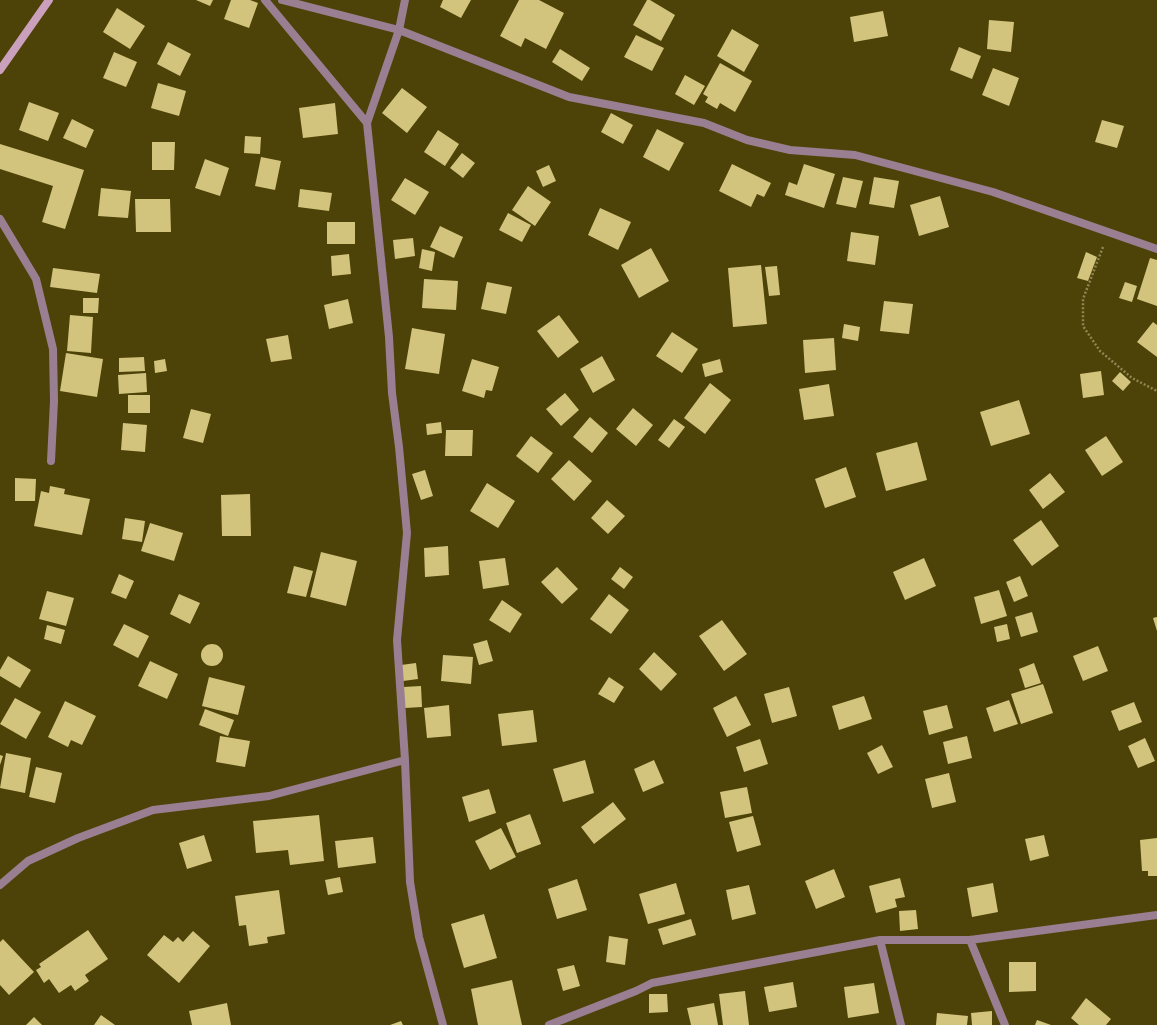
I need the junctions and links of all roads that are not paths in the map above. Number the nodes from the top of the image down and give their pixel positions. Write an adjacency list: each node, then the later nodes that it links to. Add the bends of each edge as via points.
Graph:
1 (49, 0): 6 (street)
2 (264, 0): 7 (street)
3 (282, 0): 5 (street)
4 (405, 0): 5 (street)
5 (399, 30): 7 (street); 9 (street, via 569,97 704,123 747,140 790,150 855,155 993,192)
6 (0, 70)
7 (367, 123): 11 (street, via 407,532 396,640)
8 (0, 219): 10 (street, via 36,279 53,349 54,401)
9 (1157, 249)
10 (50, 461)
11 (405, 760): 12 (street, via 269,796 154,810 78,838 28,861); 16 (street, via 410,882 419,937)
12 (0, 886)
13 (1157, 915): 15 (street)
14 (880, 940): 15 (street); 17 (street, via 652,983); 18 (street)
15 (970, 940): 19 (street)
16 (443, 1025)
17 (549, 1025)
18 (902, 1025)
19 (1005, 1025)

